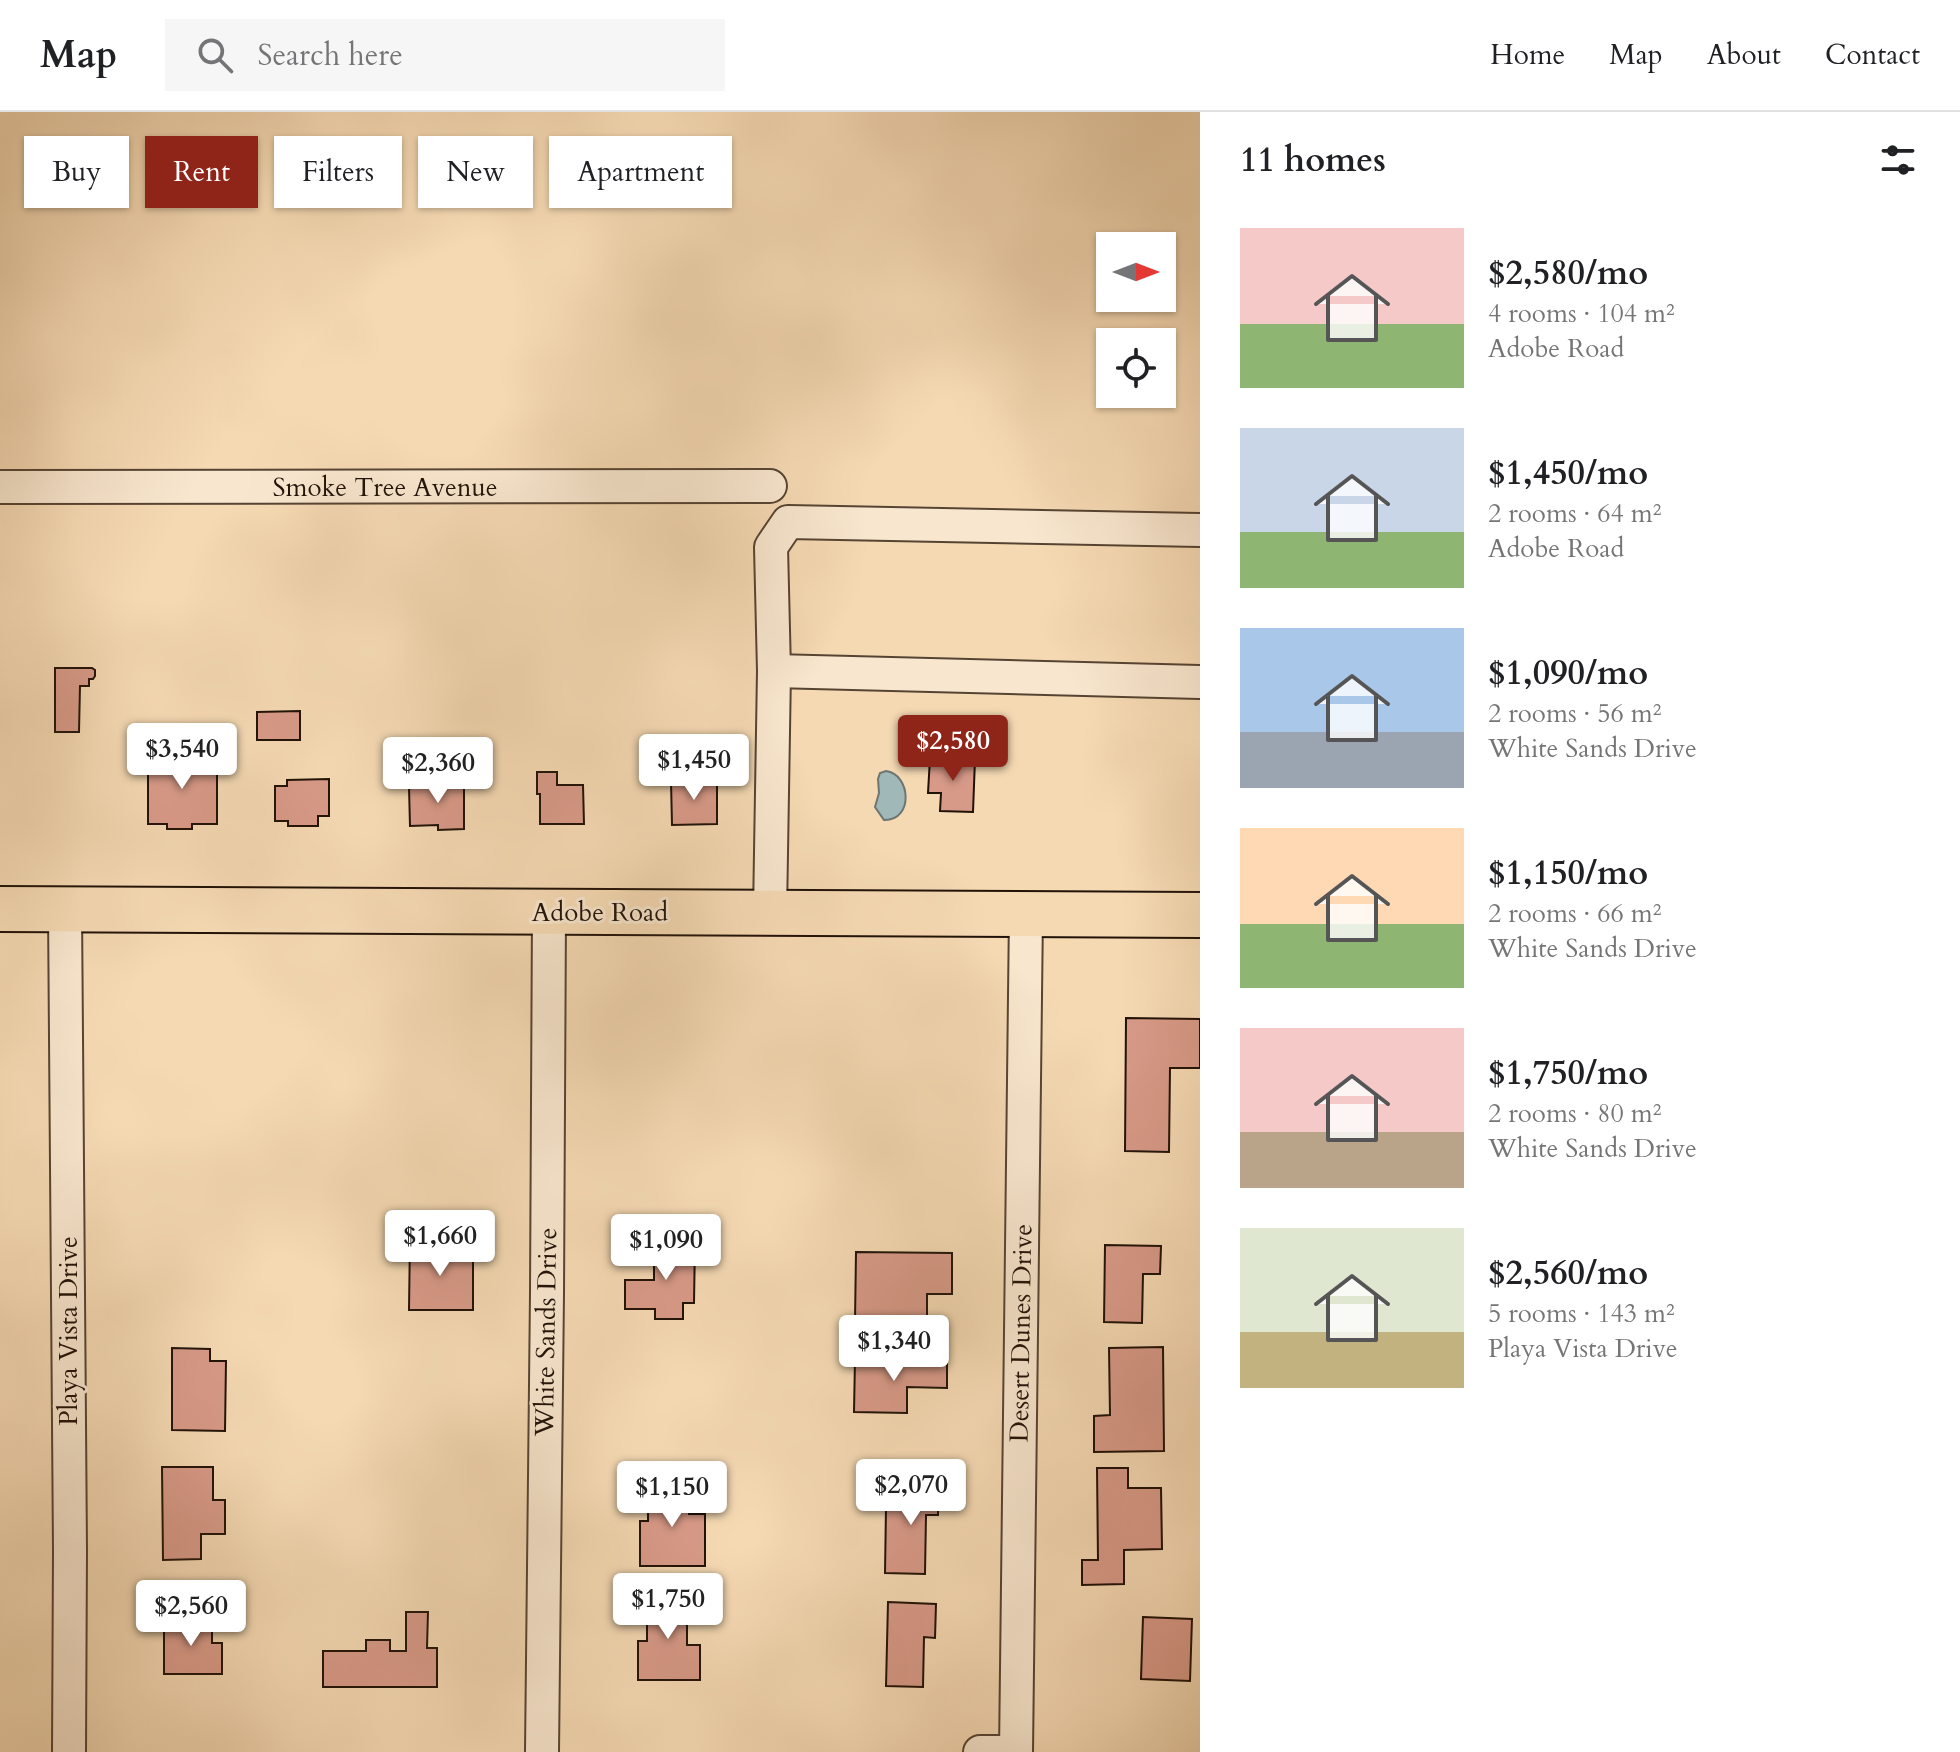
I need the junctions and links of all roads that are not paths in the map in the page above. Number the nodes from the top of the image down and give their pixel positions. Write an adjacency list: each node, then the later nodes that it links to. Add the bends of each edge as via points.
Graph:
1 (770, 486): 2 (street, Smoke Tree Avenue)
2 (0, 487)
3 (1200, 530): 4 (street, via 788,522 771,547)
4 (774, 671): 5 (street); 9 (street)
5 (1200, 682)
6 (0, 909): 7 (main road, Adobe Road)
7 (65, 909): 8 (main road, Adobe Road); 12 (street, Playa Vista Drive)
8 (549, 912): 9 (main road, Adobe Road); 13 (street, White Sands Drive)
9 (770, 913): 10 (main road, Adobe Road)
10 (1026, 913): 11 (main road, Adobe Road); 15 (street, Desert Dunes Drive)
11 (1200, 915)
12 (69, 1752)
13 (542, 1752)
14 (980, 1752): 15 (street)
15 (1016, 1752)

